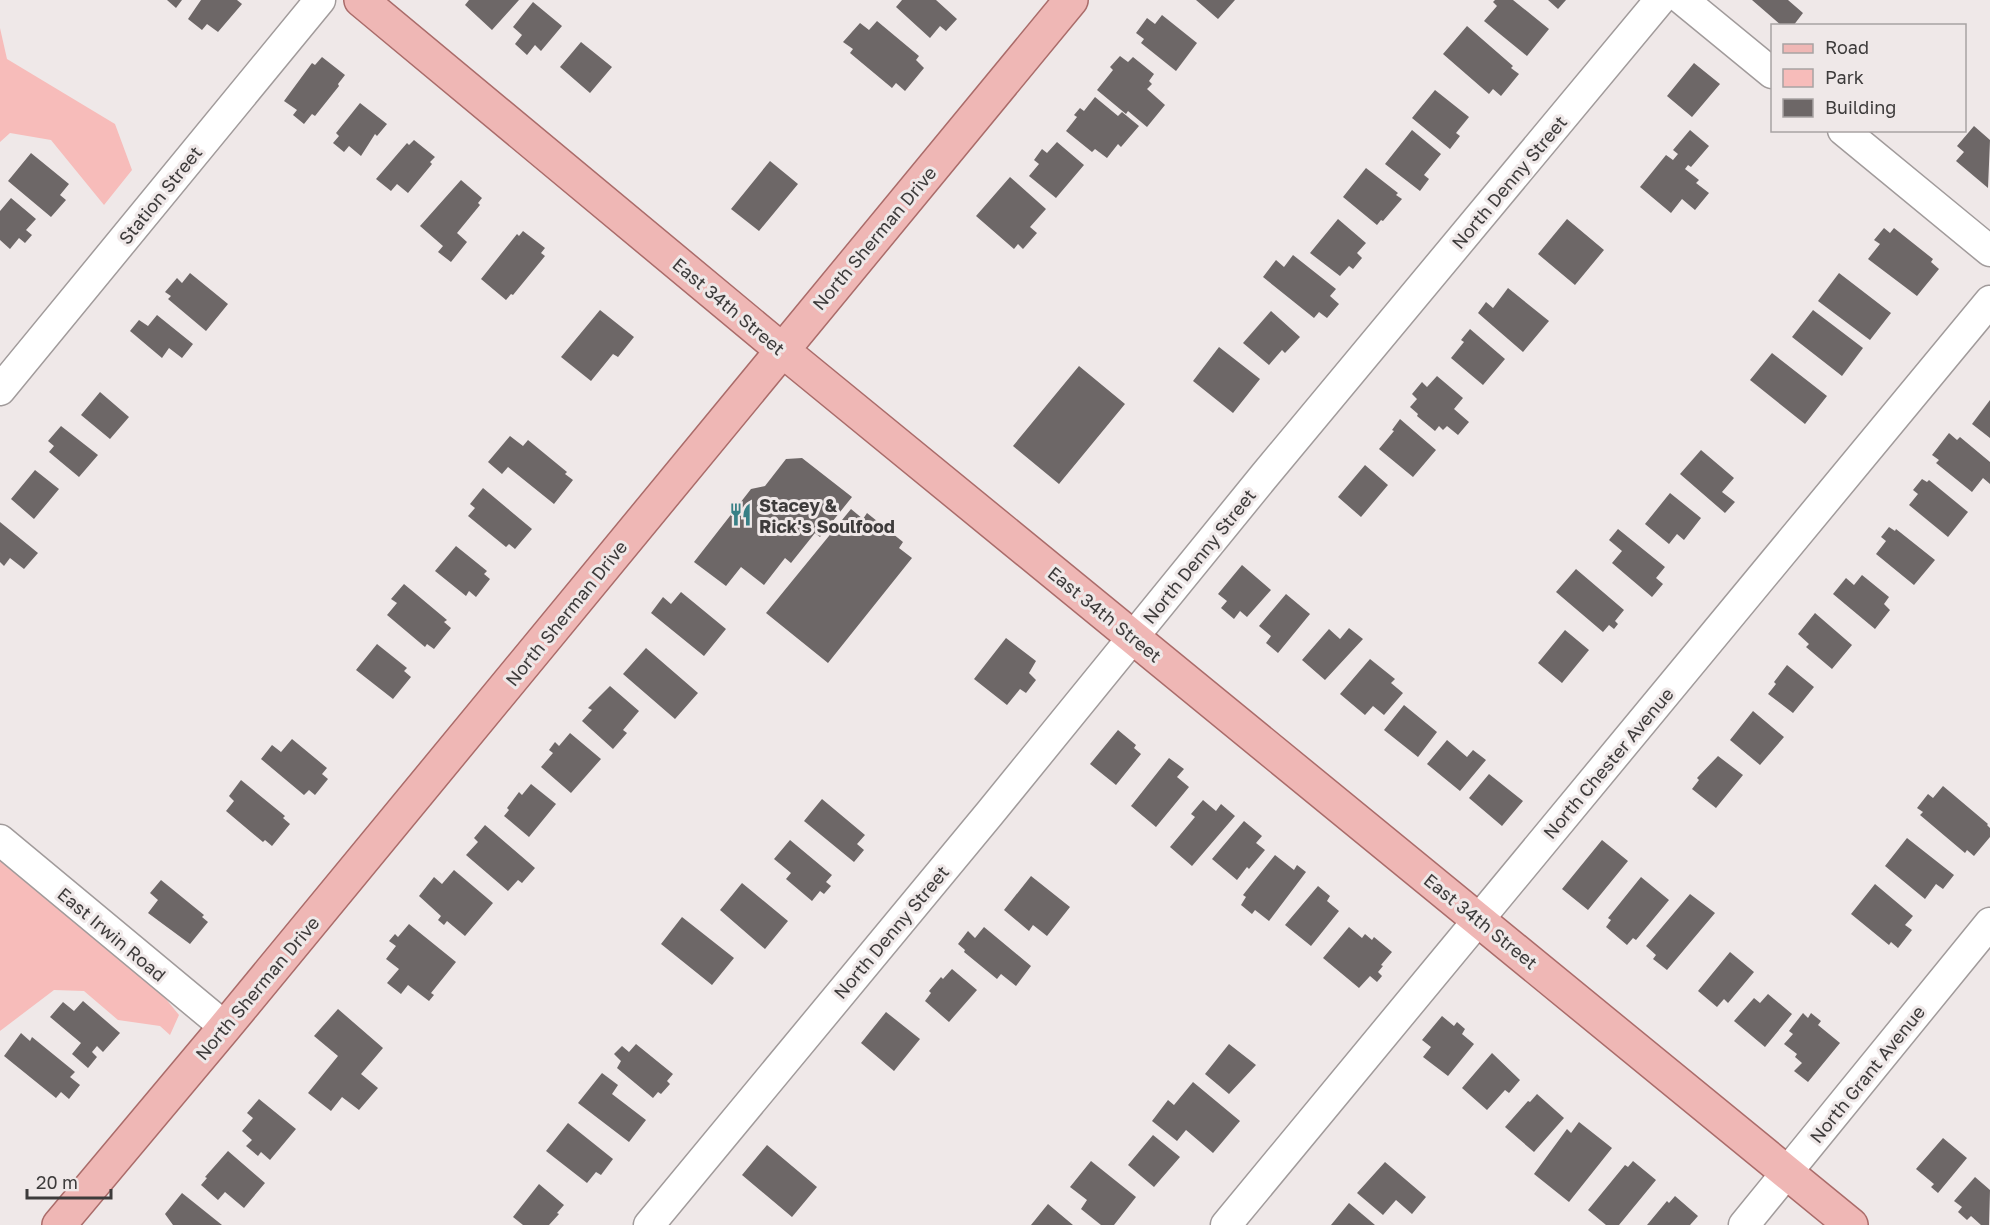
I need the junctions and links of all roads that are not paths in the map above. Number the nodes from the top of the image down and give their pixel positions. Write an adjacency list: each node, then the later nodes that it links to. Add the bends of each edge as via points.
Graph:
1 (320, 0): 11 (street, Station Street)
2 (361, 0): 10 (main road, East 34th Street)
3 (1071, 0): 10 (main road, North Sherman Drive)
4 (1660, 0): 12 (street, North Denny Street)
5 (1683, 0): 6 (street)
6 (1771, 71)
7 (1845, 132): 8 (street)
8 (1990, 251)
9 (1990, 301): 14 (street, North Chester Avenue)
10 (782, 350): 12 (main road, East 34th Street); 16 (main road, North Sherman Drive)
11 (0, 390)
12 (1133, 637): 14 (main road, East 34th Street); 19 (street, North Denny Street)
13 (0, 840): 16 (street, East Irwin Road)
14 (1479, 919): 17 (main road, East 34th Street); 20 (street, North Chester Avenue)
15 (1990, 923): 17 (street, North Grant Avenue)
16 (225, 1027): 18 (main road, North Sherman Drive)
17 (1787, 1172): 21 (street, North Grant Avenue); 22 (main road, East 34th Street)
18 (59, 1225)
19 (649, 1225)
20 (1226, 1225)
21 (1744, 1225)
22 (1851, 1225)

